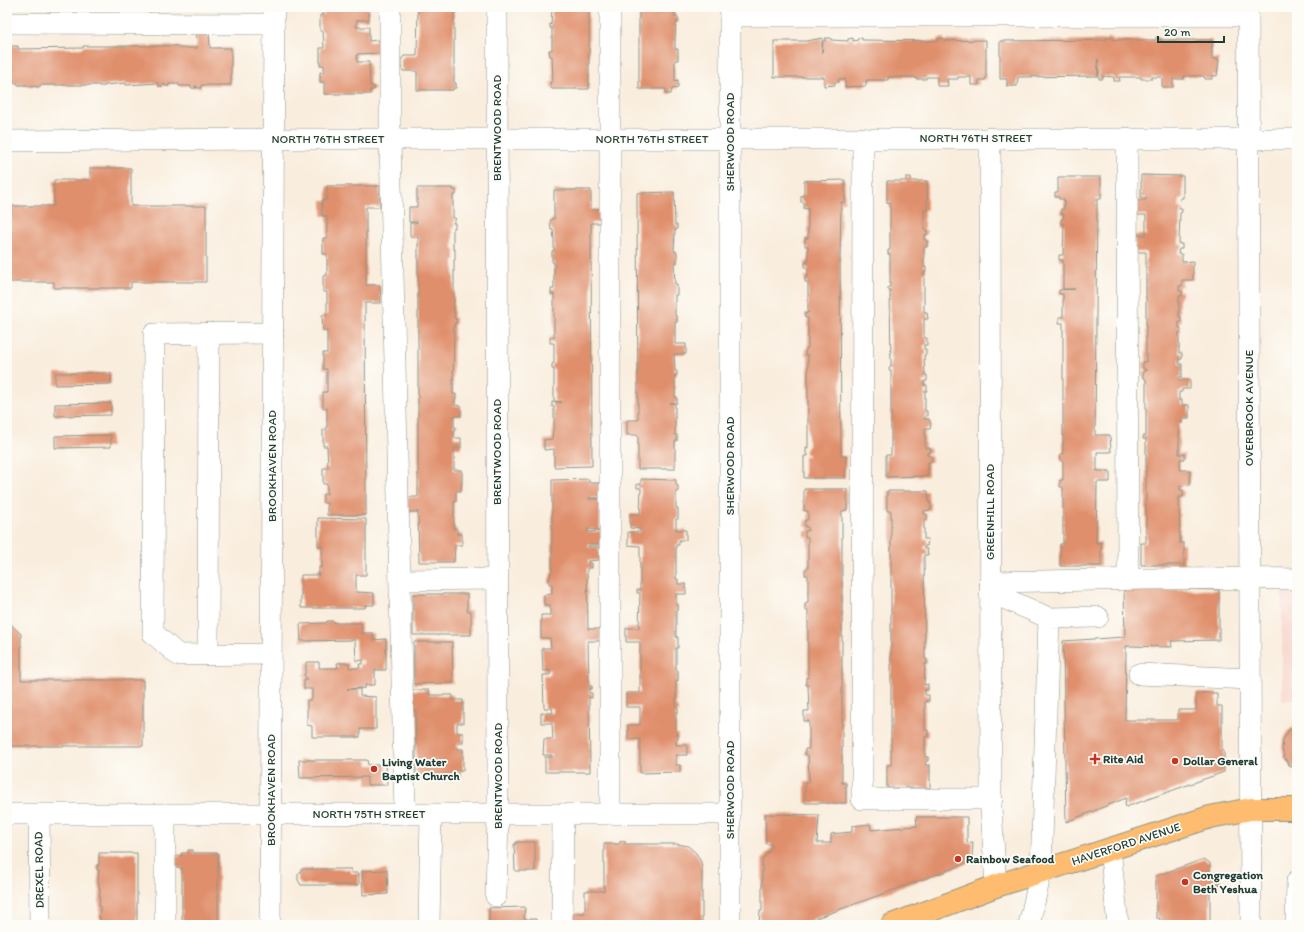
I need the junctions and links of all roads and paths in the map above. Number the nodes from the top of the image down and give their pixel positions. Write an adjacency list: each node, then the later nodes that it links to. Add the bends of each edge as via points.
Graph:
1 (390, 7): 13 (street)
2 (497, 7): 14 (street, BRENTWOOD ROAD)
3 (610, 7): 15 (street)
4 (730, 11): 5 (street); 16 (street, SHERWOOD ROAD)
5 (1248, 12): 11 (street, OVERBROOK AVENUE)
6 (274, 15): 7 (street); 12 (street, BROOKHAVEN ROAD)
7 (7, 23)
8 (863, 138): 9 (street, NORTH 76TH STREET); 16 (street, NORTH 76TH STREET); 33 (street, via 862,800)
9 (990, 138): 10 (street, NORTH 76TH STREET); 26 (street, GREENHILL ROAD)
10 (1127, 138): 11 (street, NORTH 76TH STREET); 23 (street)
11 (1249, 138): 17 (street, NORTH 76TH STREET); 21 (street, OVERBROOK AVENUE)
12 (274, 139): 13 (street, NORTH 76TH STREET); 18 (street, NORTH 76TH STREET); 20 (street, BROOKHAVEN ROAD)
13 (390, 139): 14 (street, NORTH 76TH STREET); 25 (street)
14 (497, 139): 15 (street, NORTH 76TH STREET); 22 (street, BRENTWOOD ROAD)
15 (611, 139): 16 (street, NORTH 76TH STREET); 44 (street)
16 (730, 139): 45 (street, SHERWOOD ROAD)
17 (1297, 139)
18 (7, 141)
19 (209, 333): 20 (street); 29 (street); 29 (street, via 154,334 154,633 178,654)
20 (273, 333): 30 (street, BROOKHAVEN ROAD)
21 (1250, 578): 23 (street); 24 (street); 32 (street, OVERBROOK AVENUE)
22 (497, 579): 25 (street); 36 (street, BRENTWOOD ROAD)
23 (1128, 579): 26 (street)
24 (1297, 579)
25 (400, 580): 41 (street)
26 (990, 587): 28 (street); 33 (street, GREENHILL ROAD)
27 (1098, 617): 28 (street)
28 (1049, 618): 47 (street)
29 (208, 654): 30 (street)
30 (271, 654): 40 (street, BROOKHAVEN ROAD)
31 (1139, 674): 32 (street)
32 (1250, 680): 34 (street, OVERBROOK AVENUE)
33 (992, 799): 49 (street, GREENHILL ROAD)
34 (1251, 809): 35 (main road, HAVERFORD AVENUE); 46 (main road, HAVERFORD AVENUE, via 1210,817); 61 (street, OVERBROOK AVENUE)
35 (1297, 809)
36 (498, 813): 42 (street, NORTH 75TH STREET); 43 (street, NORTH 75TH STREET); 50 (street, BRENTWOOD ROAD)
37 (7, 814): 38 (street, NORTH 75TH STREET)
38 (38, 814): 39 (street, NORTH 75TH STREET); 53 (street, DREXEL ROAD)
39 (165, 814): 40 (street, NORTH 75TH STREET); 54 (street)
40 (271, 814): 41 (street, NORTH 75TH STREET); 55 (street, BROOKHAVEN ROAD)
41 (405, 814): 42 (street, NORTH 75TH STREET)
42 (431, 814): 56 (street)
43 (563, 814): 44 (street, NORTH 75TH STREET); 52 (street)
44 (610, 814): 45 (street, NORTH 75TH STREET)
45 (730, 814): 57 (street, SHERWOOD ROAD)
46 (1110, 849): 47 (main road, HAVERFORD AVENUE); 60 (street)
47 (1041, 872): 49 (main road, HAVERFORD AVENUE); 59 (street)
48 (1297, 881): 62 (street)
49 (996, 886): 51 (main road, HAVERFORD AVENUE)
50 (496, 896)
51 (919, 920): 58 (main road, HAVERFORD AVENUE)
52 (562, 923)
53 (40, 925)
54 (165, 925)
55 (270, 925)
56 (429, 925)
57 (730, 925)
58 (892, 925)
59 (1029, 925)
60 (1118, 925)
61 (1251, 925)
62 (1296, 925)

